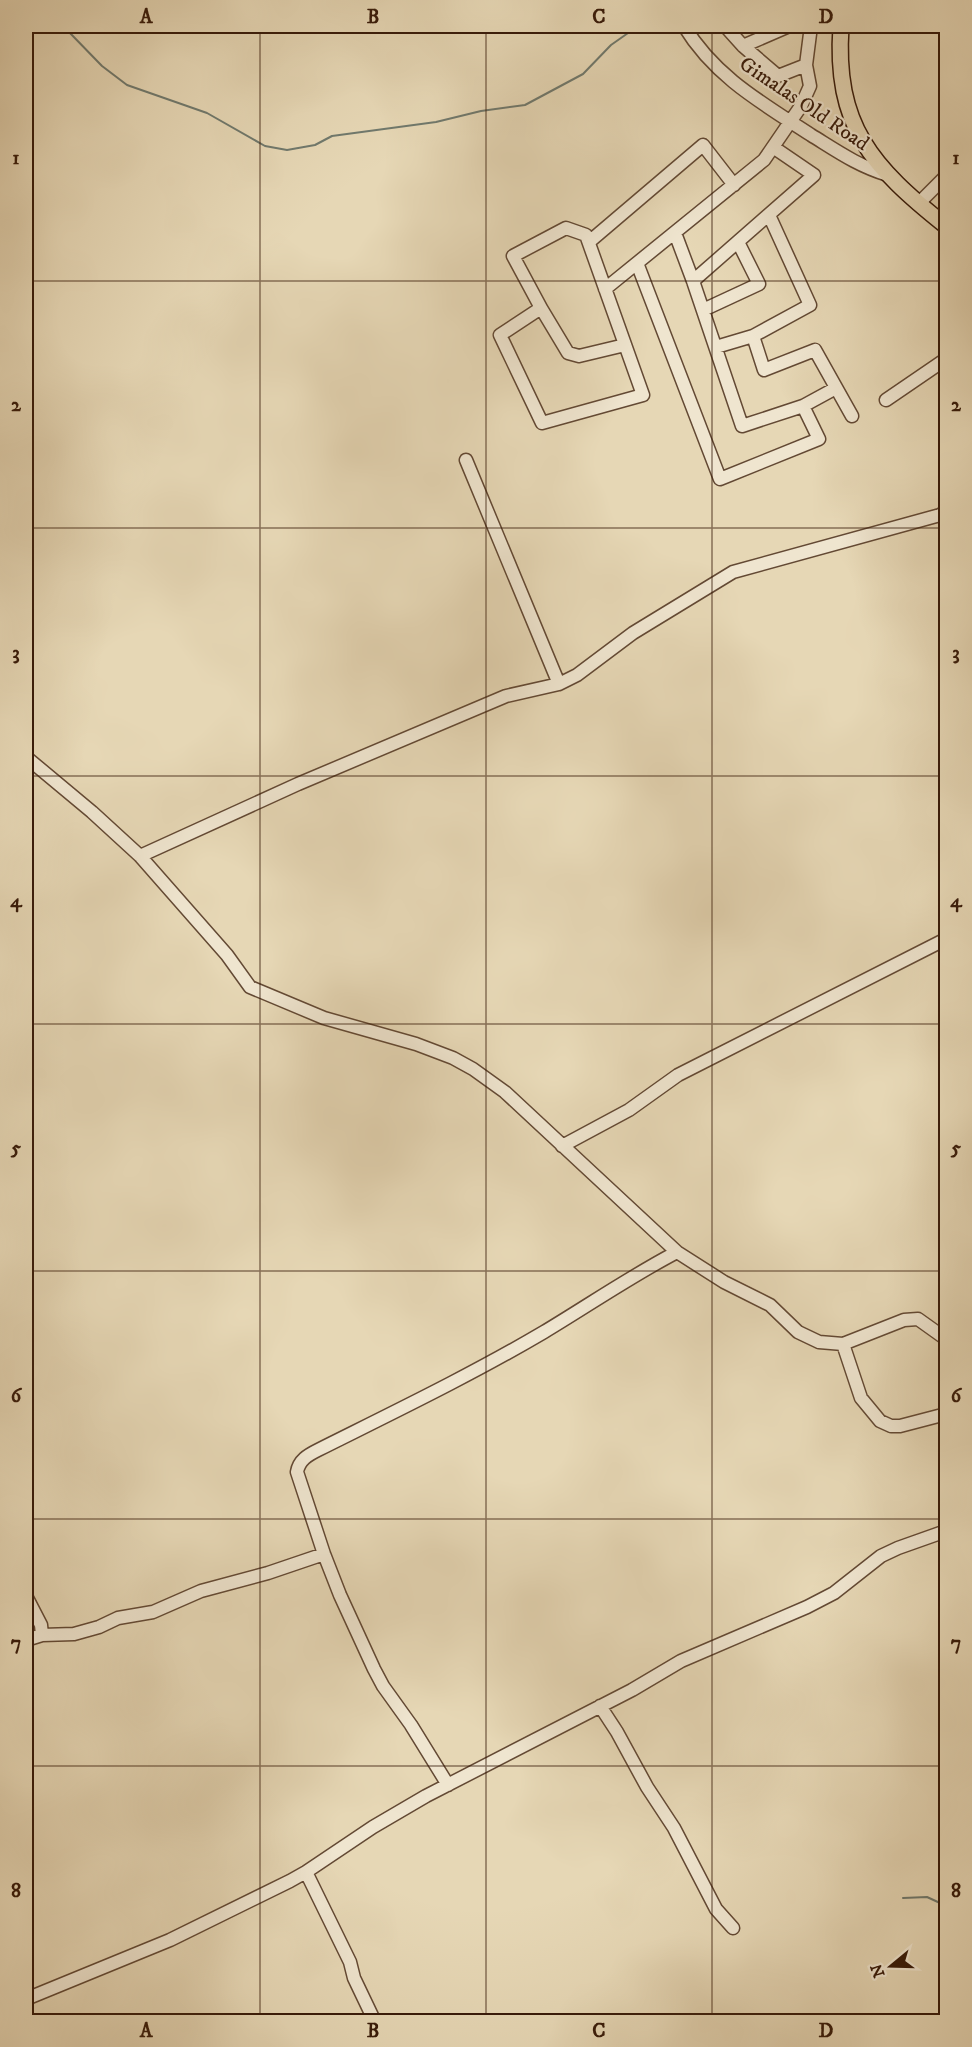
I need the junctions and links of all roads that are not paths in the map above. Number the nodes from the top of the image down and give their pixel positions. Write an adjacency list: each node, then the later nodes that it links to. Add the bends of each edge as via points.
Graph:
1 (684, 26): 10 (street, Gimalas Old Road, via 700,50 734,84)
2 (725, 26): 8 (street)
3 (789, 26): 8 (street)
4 (800, 26): 7 (street)
5 (811, 26): 7 (street)
6 (841, 26): 12 (main road, via 840,67 847,103 866,147)
7 (809, 44): 9 (street)
8 (743, 46): 9 (street, via 778,76)
9 (806, 65): 10 (street, via 810,86)
10 (791, 122): 11 (street); 12 (street, Gimalas Old Road, via 862,167)
11 (773, 147): 14 (street, via 764,160); 16 (street, via 814,175)
12 (888, 175): 15 (main road)
13 (946, 176): 15 (street)
14 (734, 185): 18 (street); 19 (street, via 703,146)
15 (918, 204): 17 (main road)
16 (769, 215): 20 (street); 26 (street, via 810,305)
17 (946, 226)
18 (675, 233): 21 (street); 22 (street)
19 (589, 242): 23 (street); 24 (street, via 586,235 566,228 513,256)
20 (738, 242): 22 (street); 25 (street, via 759,284)
21 (637, 263): 23 (street); 32 (street, via 720,479 819,439)
22 (693, 281): 25 (street)
23 (605, 289): 27 (street)
24 (541, 308): 27 (street, via 568,353 579,356); 27 (street, via 500,335 542,423 643,395)
25 (703, 310): 28 (street)
26 (753, 336): 28 (street); 30 (street, via 764,370 815,350)
27 (625, 345)
28 (716, 347): 32 (street, via 742,426)
29 (946, 359): 31 (street)
30 (836, 388): 32 (street); 33 (street)
31 (886, 400)
32 (803, 406)
33 (852, 416)
34 (466, 460): 36 (street)
35 (946, 511): 36 (street, via 733,572)
36 (559, 684): 38 (street, via 506,696)
37 (26, 757): 38 (street)
38 (140, 856): 40 (street, via 250,987 324,1018 453,1058 505,1092)
39 (946, 939): 40 (street, via 678,1075 629,1110)
40 (562, 1146): 41 (street)
41 (677, 1252): 43 (street, via 770,1305 798,1332 819,1342); 46 (street, via 480,1368 305,1457 297,1472)
42 (946, 1339): 43 (street, via 918,1320 904,1320)
43 (843, 1344): 44 (street, via 861,1398 880,1421 900,1426)
44 (946, 1414)
45 (946, 1531): 50 (street, via 881,1556 816,1603 681,1661)
46 (324, 1554): 48 (street, via 74,1635); 51 (street, via 383,1686)
47 (26, 1596): 48 (street)
48 (42, 1635): 49 (street)
49 (26, 1640)
50 (600, 1706): 51 (street); 53 (street, via 674,1828 716,1909)
51 (448, 1785): 52 (street, via 373,1827)
52 (306, 1872): 54 (street, via 170,1940); 55 (street)
53 (733, 1928)
54 (26, 1999)
55 (375, 2022)

